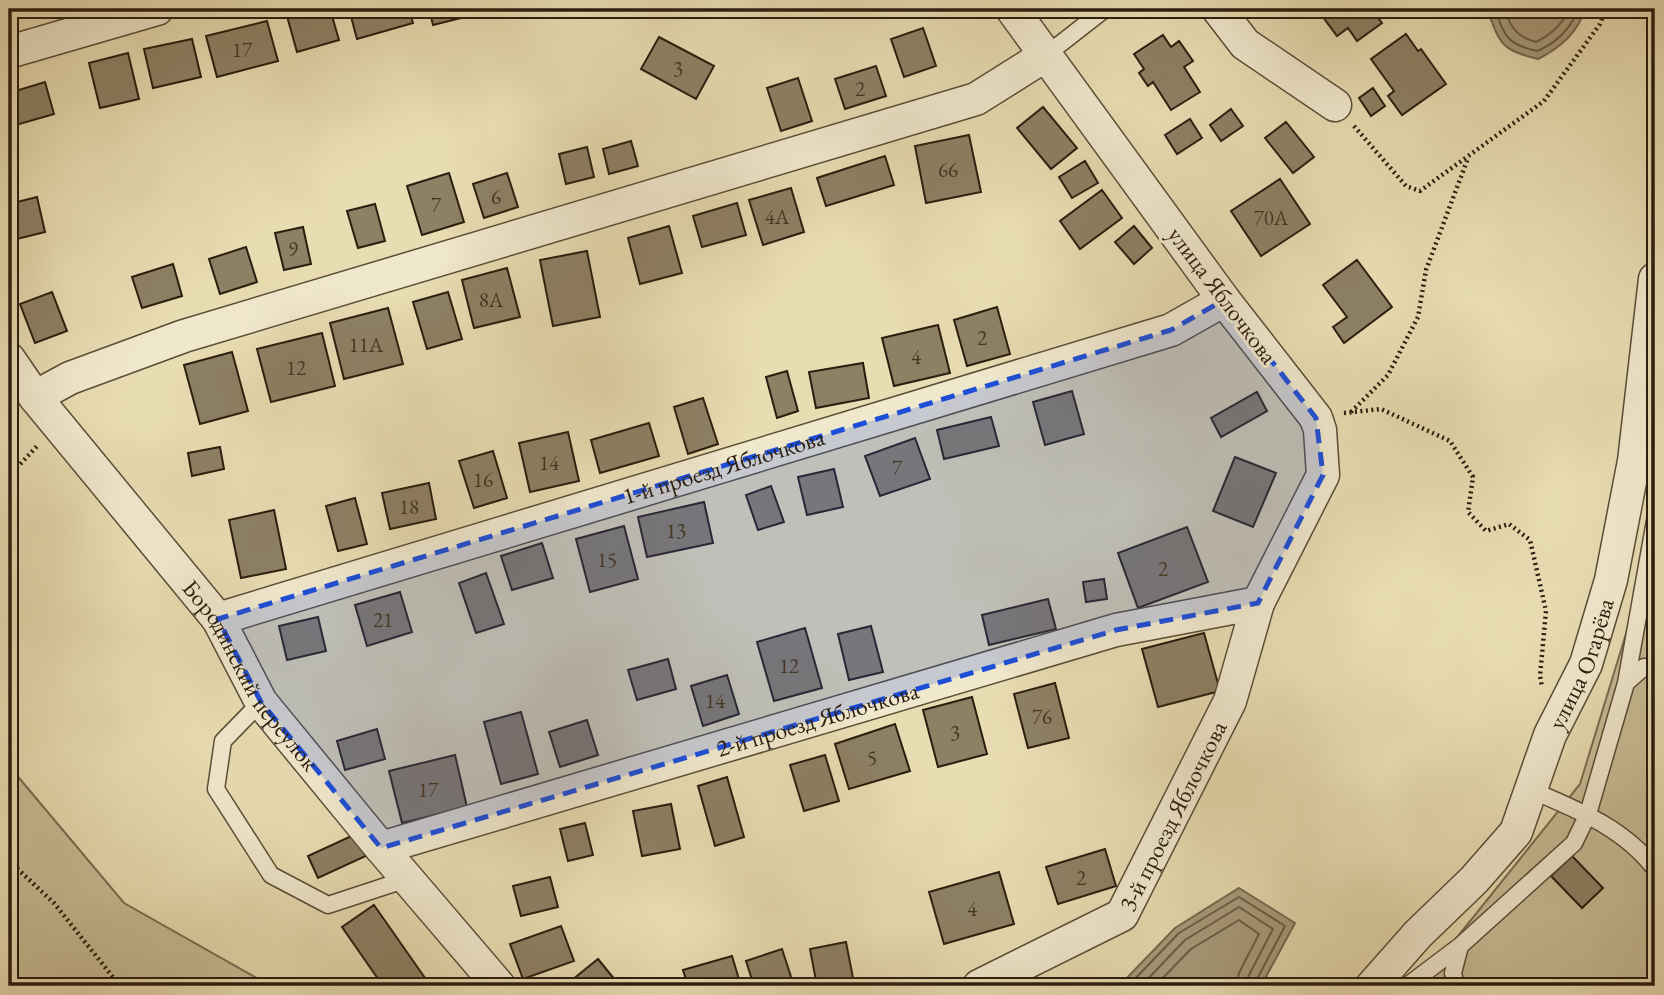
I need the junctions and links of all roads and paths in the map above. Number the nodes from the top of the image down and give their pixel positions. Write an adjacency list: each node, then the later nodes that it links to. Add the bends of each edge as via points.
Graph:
1 (157, 9): 6 (street)
2 (1012, 9): 7 (street, улица Яблочкова)
3 (1105, 9): 7 (lane)
4 (1218, 9): 8 (street, via 1245,44)
5 (1606, 9): 9 (path, via 1544,101)
6 (9, 52)
7 (1046, 55): 11 (street, улица Яблочкова); 13 (street, via 976,99 184,336 70,378)
8 (1335, 105): 9 (path, via 1406,186 1420,191)
9 (1469, 156): 14 (path, via 1426,270 1418,317 1388,375)
10 (1655, 279): 25 (street, улица Огарёва, via 1634,461 1611,580 1586,664 1550,735)
11 (1224, 300): 15 (street, улица Яблочкова); 20 (street, 1-й проезд Яблочкова, via 1171,330)
12 (9, 359): 13 (street, Бородинский переулок)
13 (35, 397): 16 (street, Бородинский переулок)
14 (1350, 412): 15 (path); 23 (path, via 1381,409 1450,441 1474,477 1468,512 1486,531 1509,524 1530,540 1546,611)
15 (1316, 418): 19 (street, улица Яблочкова, via 1323,475)
16 (58, 423): 17 (path); 20 (street, Бородинский переулок)
17 (9, 476)
18 (1655, 522): 22 (lane)
19 (1258, 603): 27 (street, 2-й проезд Яблочкова, via 1116,630); 34 (street, 3-й проезд Яблочкова, via 1230,701 1122,915)
20 (218, 619): 24 (street, Бородинский переулок)
21 (1655, 670): 22 (lane, via 1644,667)
22 (1626, 682): 26 (lane)
23 (1542, 688)
24 (261, 702): 27 (street, Бородинский переулок); 30 (lane, via 223,741 216,789 271,874 328,905)
25 (1531, 790): 26 (lane); 35 (street, улица Огарёва, via 1516,832)
26 (1588, 814): 29 (lane, via 1640,849); 31 (lane, via 1574,843)
27 (381, 848): 30 (street, Бородинский переулок)
28 (9, 861): 32 (path, via 54,903)
29 (1655, 869)
30 (407, 879): 33 (street, Бородинский переулок)
31 (1460, 946): 36 (lane); 37 (lane, via 1453,973)
32 (120, 986)
33 (499, 986)
34 (979, 986)
35 (1372, 986)
36 (1407, 986)
37 (1456, 986)

